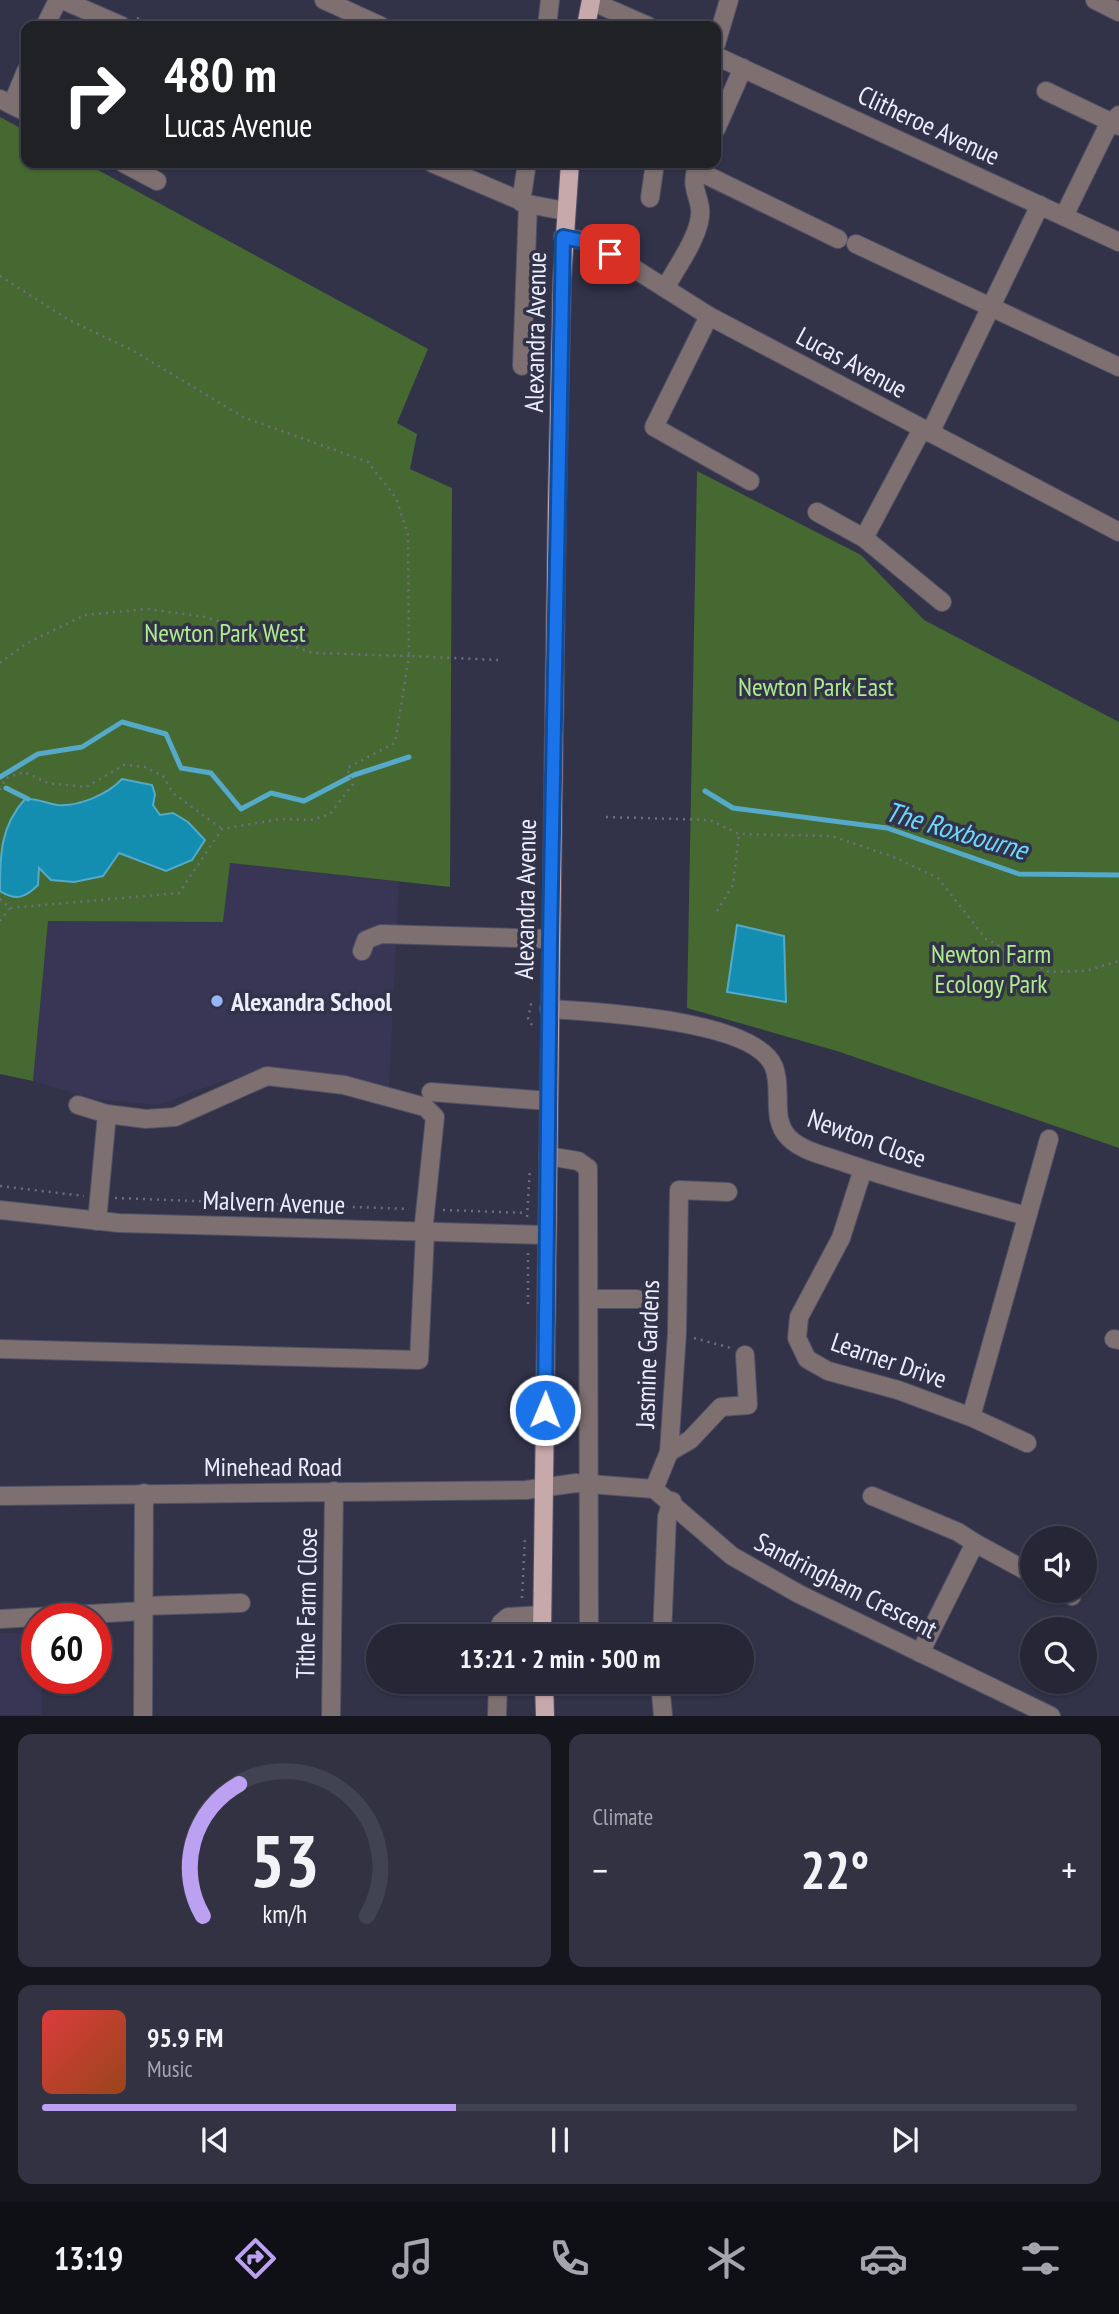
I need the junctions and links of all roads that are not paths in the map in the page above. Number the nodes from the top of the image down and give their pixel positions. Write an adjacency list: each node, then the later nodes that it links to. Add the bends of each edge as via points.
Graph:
1 (61, 0): 9 (street); 10 (street)
2 (324, 0): 11 (street)
3 (551, 0): 12 (street)
4 (729, 0): 15 (street)
5 (1095, 0): 8 (street)
6 (591, 1): 7 (street); 13 (main road)
7 (627, 8): 14 (street)
8 (1119, 12)
9 (48, 21)
10 (110, 21)
11 (371, 21)
12 (548, 21)
13 (587, 21)
14 (642, 21)
15 (721, 27)
16 (721, 58): 17 (street, Clitheroe Avenue)
17 (743, 68): 21 (street); 33 (street, Clitheroe Avenue)
18 (21, 84): 20 (street)
19 (1046, 91): 22 (street)
20 (13, 105)
21 (721, 118)
22 (1116, 121): 35 (street)
23 (132, 168): 30 (street)
24 (444, 168): 32 (street)
25 (527, 168): 32 (street)
26 (569, 168): 34 (main road, Alexandra Avenue)
27 (654, 168): 31 (street)
28 (697, 168): 40 (street, via 692,177 699,224)
29 (702, 168): 37 (street)
30 (157, 181)
31 (650, 198)
32 (524, 203): 34 (street); 43 (street)
33 (1040, 205): 35 (street, Clitheroe Avenue); 41 (street)
34 (565, 211): 36 (main road, Alexandra Avenue)
35 (1064, 216): 38 (street, Clitheroe Avenue)
36 (563, 237): 40 (street, Lucas Avenue, via 592,243); 51 (main road, Alexandra Avenue)
37 (838, 239)
38 (1119, 242)
39 (856, 244): 41 (street)
40 (666, 287): 42 (street, Lucas Avenue)
41 (991, 307): 44 (street); 45 (street)
42 (709, 316): 45 (street, Lucas Avenue); 46 (street, via 654,427)
43 (522, 366)
44 (1119, 367)
45 (926, 431): 48 (street, Lucas Avenue); 49 (street)
46 (750, 481)
47 (817, 512): 49 (street)
48 (1119, 532)
49 (864, 538): 50 (street)
50 (942, 602)
51 (550, 939): 52 (street, via 381,934 366,940); 53 (main road, Alexandra Avenue)
52 (362, 951)
53 (550, 1009): 55 (main road, Alexandra Avenue); 60 (street, Newton Close, via 655,1016 755,1046 774,1066 778,1121 789,1138)
54 (431, 1092): 55 (street)
55 (550, 1101): 59 (main road, Alexandra Avenue)
56 (78, 1105): 57 (street)
57 (107, 1114): 64 (street); 65 (street, via 175,1117 267,1076 344,1085 425,1107 435,1116)
58 (1049, 1139): 63 (street)
59 (548, 1156): 66 (main road, Alexandra Avenue); 67 (street, via 578,1161 588,1168)
60 (863, 1169): 63 (street, Newton Close); 71 (street, Learner Drive, via 841,1238 799,1317 797,1338 807,1359 828,1371)
61 (727, 1192): 73 (street, Jasmine Gardens, via 679,1190)
62 (0, 1210): 64 (street, Malvern Avenue)
63 (1026, 1216): 71 (street)
64 (97, 1221): 65 (street, Malvern Avenue)
65 (424, 1233): 66 (street, Malvern Avenue); 69 (street, via 419,1360)
66 (547, 1235): 75 (main road, Alexandra Avenue)
67 (590, 1299): 68 (street); 74 (street)
68 (637, 1299)
69 (0, 1349)
70 (745, 1355): 73 (street, via 748,1405 721,1407 690,1440)
71 (971, 1417): 72 (street, Learner Drive)
72 (1027, 1443)
73 (670, 1452): 76 (street, Jasmine Gardens)
74 (590, 1484): 75 (street); 76 (street); 90 (street)
75 (546, 1488): 77 (street, Minehead Road); 86 (main road, Alexandra Avenue)
76 (654, 1489): 81 (street, Sandringham Crescent)
77 (334, 1491): 78 (street, Minehead Road); 98 (street, Tithe Farm Close)
78 (144, 1493): 79 (street, Minehead Road); 85 (street)
79 (0, 1496)
80 (872, 1496): 82 (street)
81 (672, 1502): 91 (street, via 667,1517); 92 (street, Sandringham Crescent, via 732,1556)
82 (975, 1543): 83 (street); 92 (street)
83 (1020, 1567)
84 (241, 1603): 85 (street)
85 (144, 1609): 87 (street); 97 (street)
86 (542, 1615): 88 (street, via 508,1617); 89 (main road, Alexandra Avenue)
87 (0, 1619)
88 (501, 1624)
89 (542, 1624)
90 (589, 1624)
91 (663, 1624)
92 (920, 1653): 96 (street, Sandringham Crescent)
93 (498, 1694): 99 (street)
94 (544, 1694): 100 (main road)
95 (661, 1694): 101 (street)
96 (1023, 1709): 102 (street, Sandringham Crescent)
97 (143, 1716)
98 (331, 1716)
99 (497, 1716)
100 (545, 1716)
101 (663, 1716)
102 (1051, 1716)

